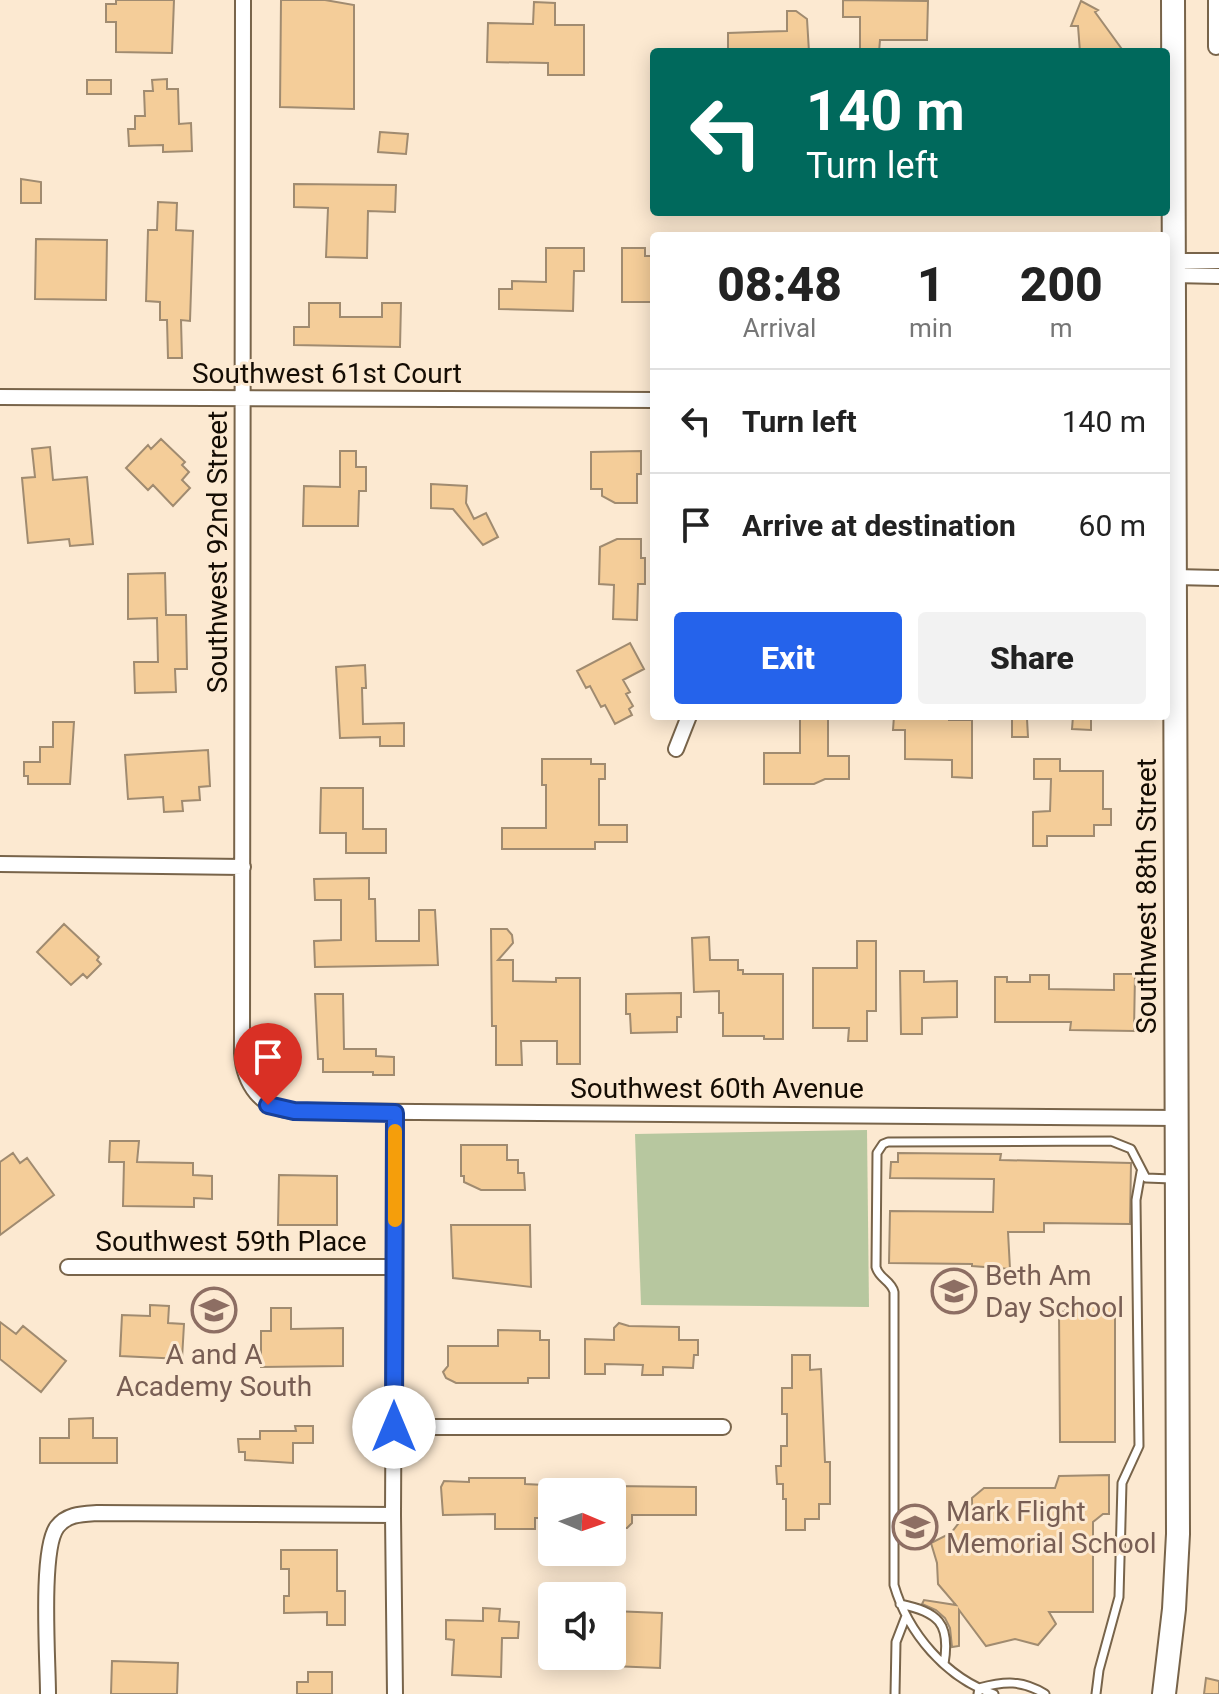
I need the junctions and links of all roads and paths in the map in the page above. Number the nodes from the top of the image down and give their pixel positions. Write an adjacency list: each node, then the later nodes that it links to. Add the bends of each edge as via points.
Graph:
1 (243, 0): 9 (street, Southwest 92nd Street)
2 (1173, 0): 6 (street, Southwest 88th Street)
3 (1216, 0): 4 (street)
4 (1216, 47)
5 (1219, 261): 6 (street)
6 (1173, 268): 7 (street); 11 (street, Southwest 88th Street)
7 (1219, 276)
8 (0, 397): 9 (street, Southwest 61st Court)
9 (242, 399): 10 (street, Southwest 61st Court); 18 (street, Southwest 92nd Street)
10 (650, 400)
11 (1170, 400): 12 (street, Southwest 88th Street)
12 (1174, 577): 13 (street); 14 (street, Southwest 88th Street)
13 (1219, 578)
14 (1170, 641): 21 (street, Southwest 88th Street)
15 (687, 720): 16 (street)
16 (676, 749)
17 (0, 864): 18 (street)
18 (243, 867): 19 (street, Southwest 92nd Street, via 242,1066)
19 (260, 1098): 20 (street, Southwest 60th Avenue, via 284,1110)
20 (395, 1113): 21 (street, Southwest 60th Avenue); 25 (street)
21 (1177, 1118): 23 (street, Southwest 88th Street)
22 (1141, 1172): 23 (lane, via 1146,1178); 29 (lane, via 1131,1149 1111,1141 888,1142 877,1153 876,1267 894,1292 893,1569); 38 (lane, via 1136,1200 1139,1446 1122,1483 1119,1597)
23 (1178, 1179): 39 (street, Southwest 88th Street, via 1178,1546)
24 (68, 1267): 25 (street, Southwest 59th Place)
25 (395, 1267): 26 (street)
26 (394, 1427): 27 (street); 28 (street)
27 (723, 1427)
28 (393, 1515): 33 (street, via 77,1515 53,1534 48,1561); 34 (street)
29 (900, 1604): 30 (lane); 31 (lane, via 933,1614 939,1622 946,1643)
30 (906, 1616): 31 (lane); 35 (lane, via 896,1642)
31 (944, 1664): 32 (lane)
32 (979, 1691): 36 (lane); 37 (lane, via 1016,1682)
33 (48, 1694)
34 (395, 1694)
35 (895, 1694)
36 (994, 1694)
37 (1045, 1694)
38 (1096, 1694)
39 (1164, 1694)

